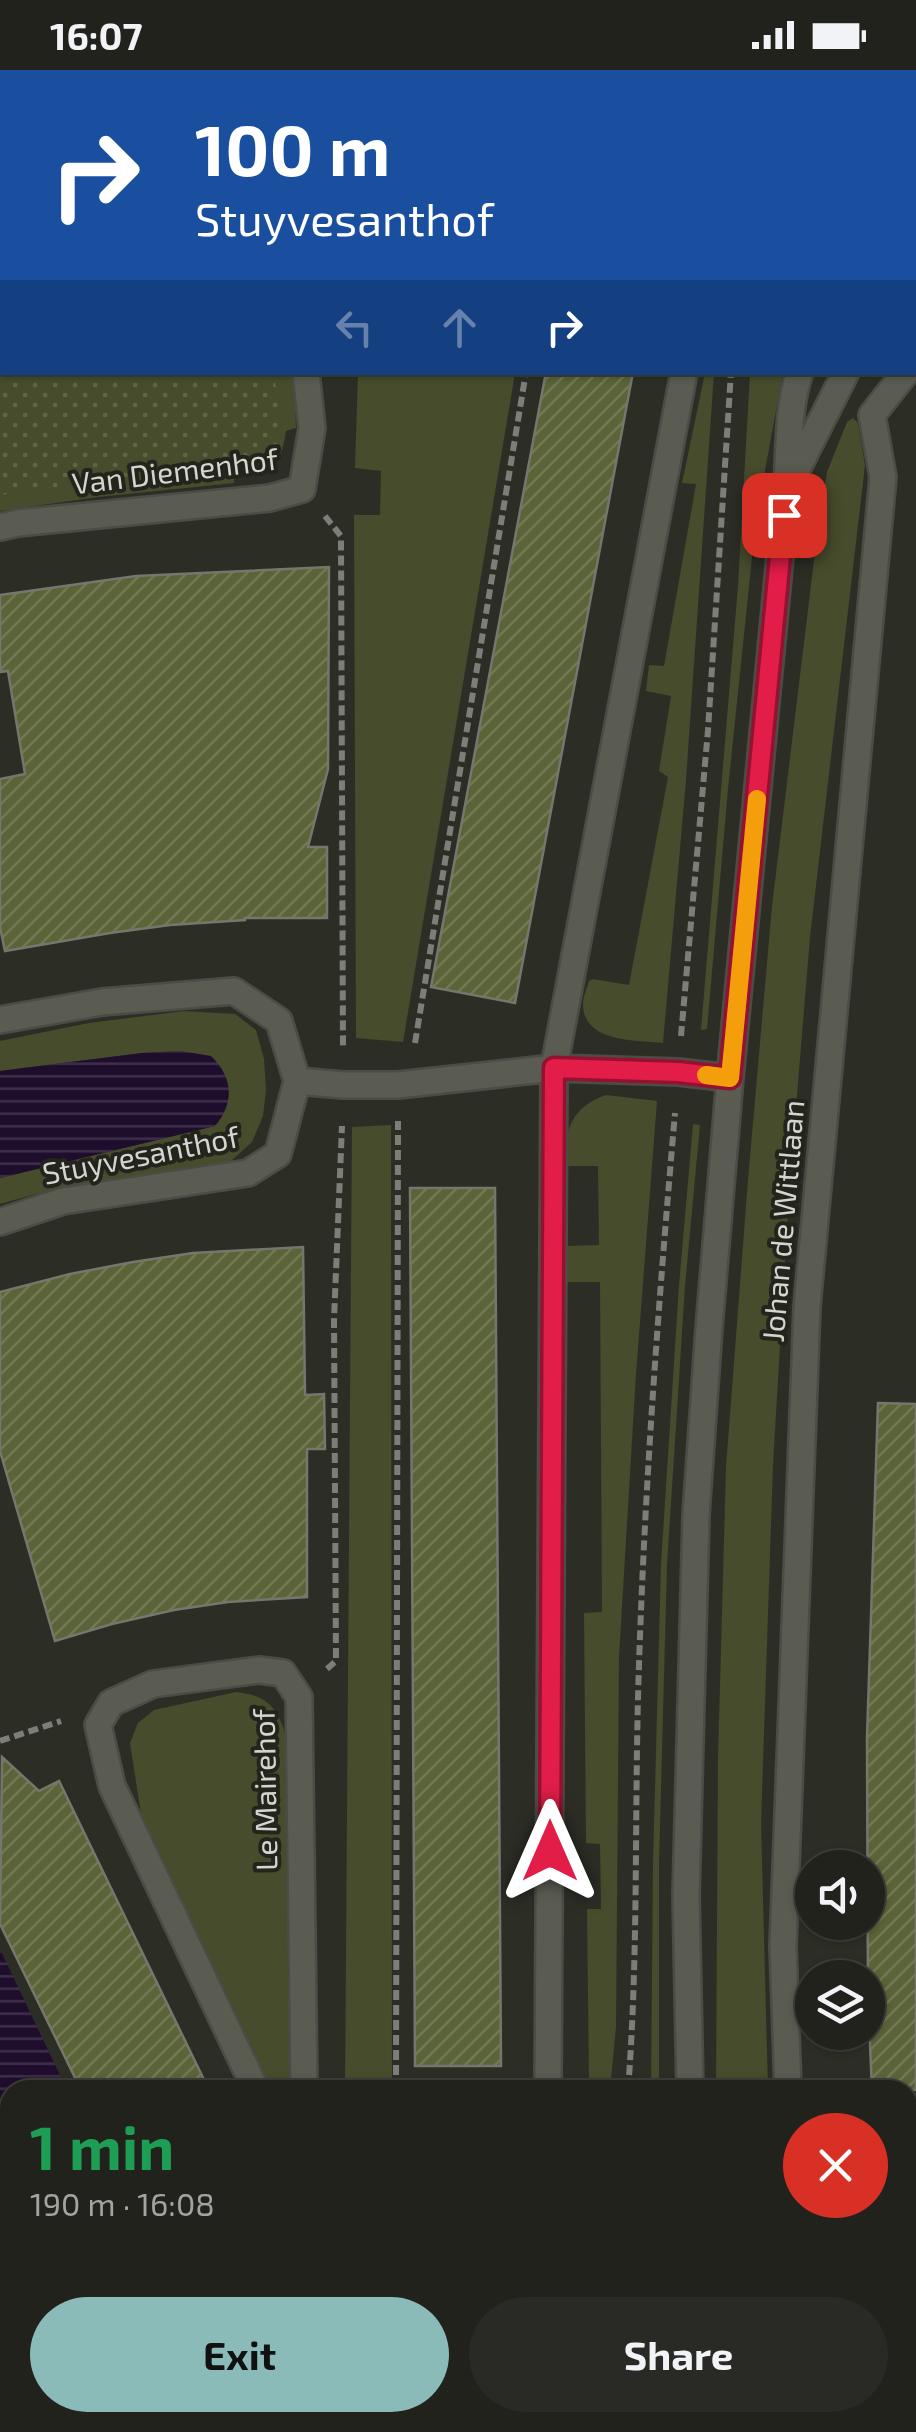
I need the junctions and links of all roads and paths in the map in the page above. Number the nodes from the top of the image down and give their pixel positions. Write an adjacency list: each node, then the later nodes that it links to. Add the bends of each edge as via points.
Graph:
1 (306, 375): 9 (street, Van Diemenhof, via 312,428)
2 (525, 375): 16 (path)
3 (683, 375): 12 (street)
4 (731, 375): 13 (path)
5 (799, 375): 8 (street)
6 (844, 375): 8 (street)
7 (904, 375): 28 (street, Johan de Wittlaan, via 872,415 883,478 807,1307 783,1946)
8 (788, 486): 14 (street)
9 (302, 489): 10 (street, Van Diemenhof); 17 (path, via 341,536)
10 (0, 528)
11 (0, 1020): 15 (street, via 102,1002 234,991 280,1021)
12 (554, 1068): 13 (street); 16 (street); 25 (street)
13 (678, 1072): 14 (street); 26 (path, via 648,1454)
14 (730, 1078): 27 (street, via 695,1534 686,1896)
15 (297, 1082): 17 (street); 18 (street, Stuyvesanthof, via 278,1154 248,1173 63,1201)
16 (403, 1084): 17 (street); 24 (path)
17 (344, 1085): 19 (path, via 334,1320 336,1661)
18 (0, 1222)
19 (299, 1697): 20 (street, Le Mairehof, via 282,1673 259,1670 153,1684 112,1703); 23 (street, Le Mairehof)
20 (98, 1725): 21 (path, via 68,1719); 22 (street, via 112,1786)
21 (0, 1741)
22 (251, 2080)
23 (304, 2080)
24 (396, 2080)
25 (548, 2080)
26 (629, 2080)
27 (690, 2080)
28 (788, 2080)

